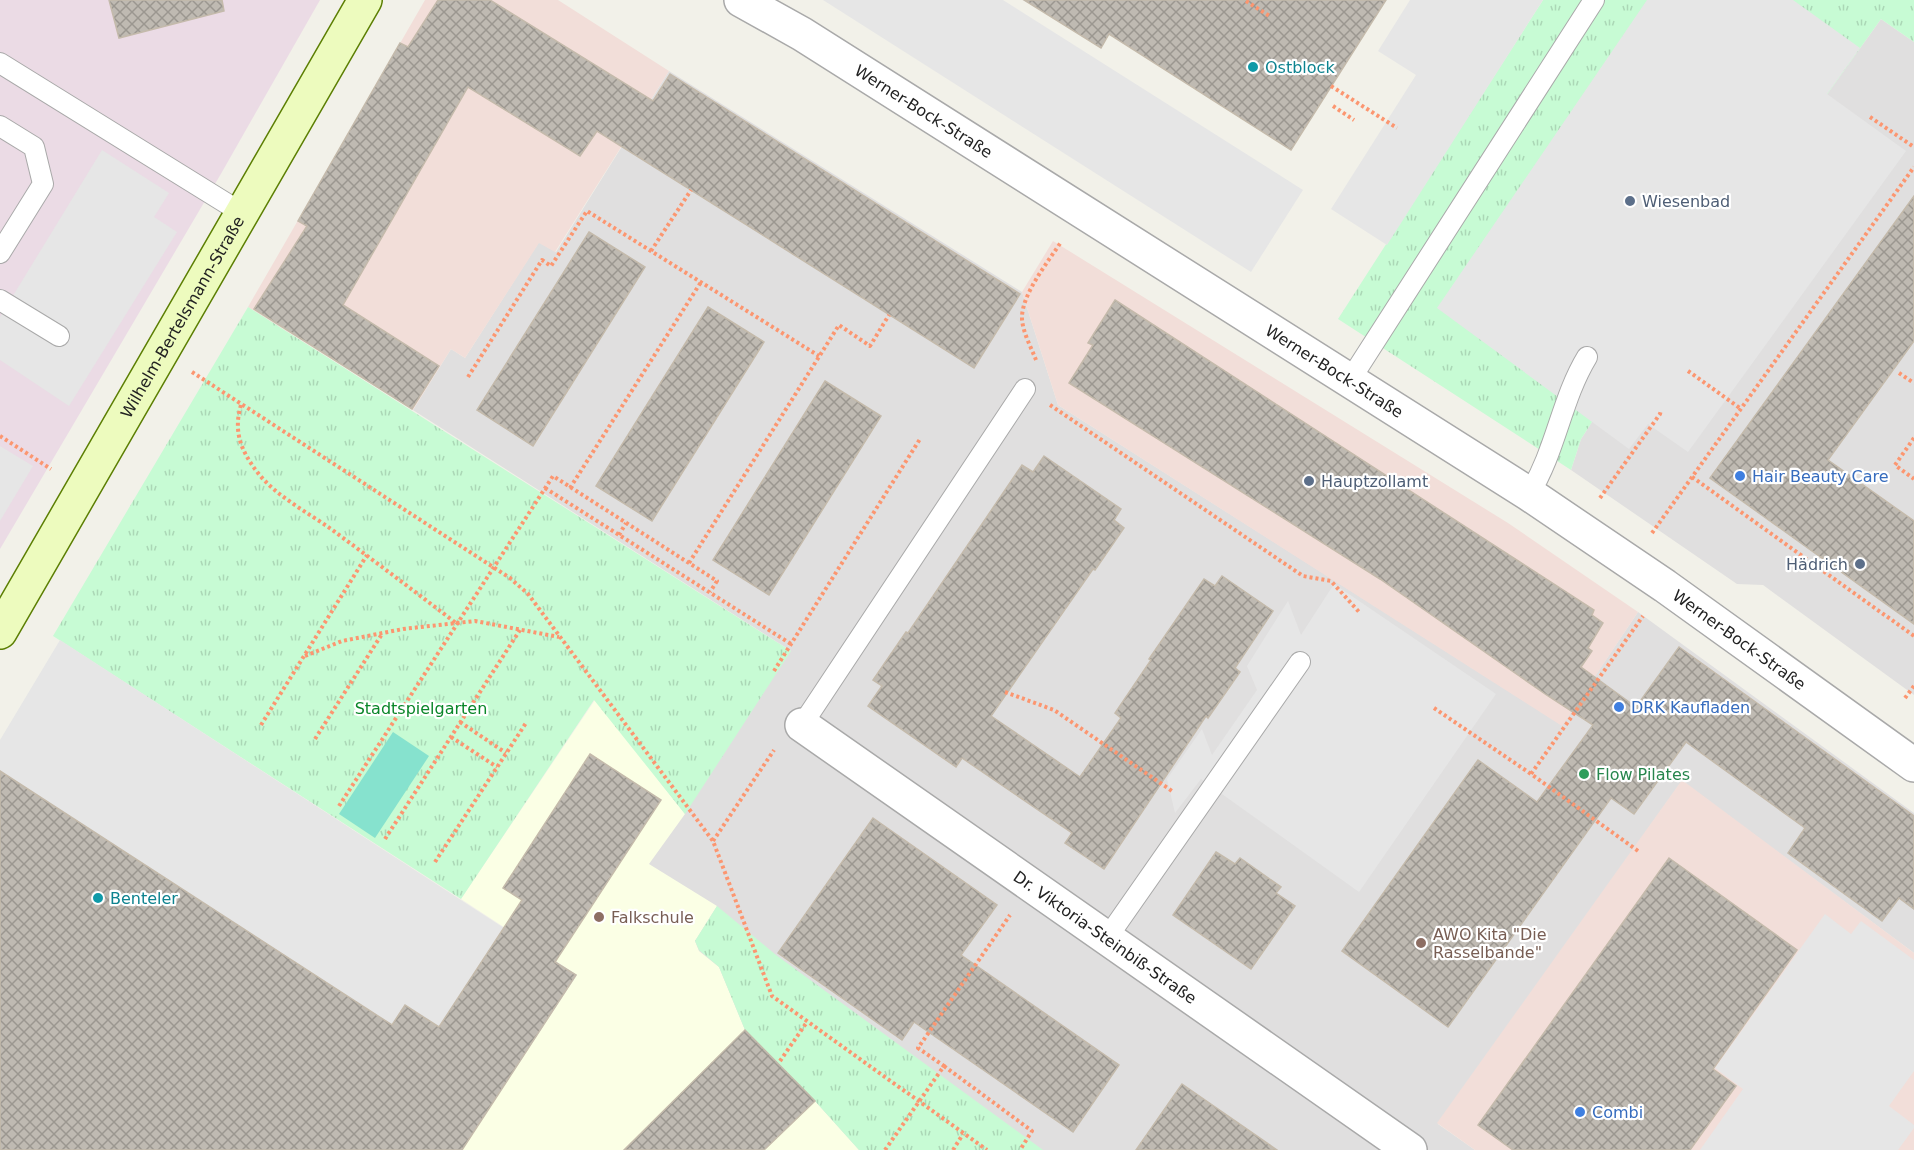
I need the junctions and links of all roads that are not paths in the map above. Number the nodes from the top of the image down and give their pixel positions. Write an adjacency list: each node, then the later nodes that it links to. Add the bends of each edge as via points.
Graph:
1 (365, 0): 6 (street, Wilhelm-Bertelsmann-Straße)
2 (741, 0): 11 (street, Werner-Bock-Straße, via 802,34)
3 (1594, 0): 11 (lane)
4 (0, 63): 6 (lane)
5 (0, 126): 7 (lane, via 34,147 43,184)
6 (242, 213): 14 (street, Wilhelm-Bertelsmann-Straße)
7 (0, 253)
8 (0, 300): 9 (lane)
9 (59, 336)
10 (1587, 357): 13 (lane, via 1571,388 1542,473)
11 (1350, 380): 13 (street, Werner-Bock-Straße)
12 (1025, 389): 16 (lane)
13 (1529, 494): 17 (street, Werner-Bock-Straße, via 1665,586)
14 (0, 632)
15 (1300, 662): 18 (lane)
16 (802, 725): 18 (street, Dr. Viktoria-Steinbiß-Straße)
17 (1914, 765)
18 (1107, 938): 19 (street, Dr. Viktoria-Steinbiß-Straße)
19 (1410, 1150)

